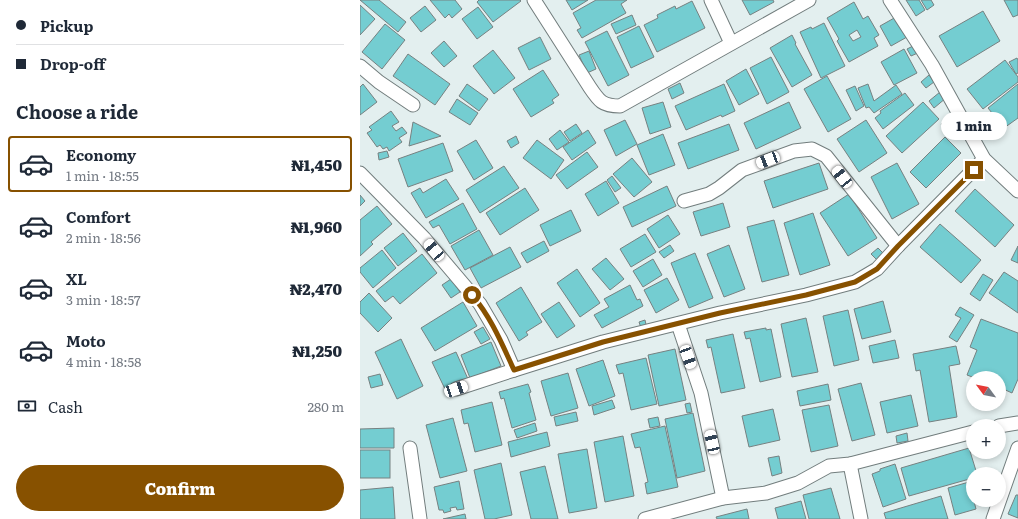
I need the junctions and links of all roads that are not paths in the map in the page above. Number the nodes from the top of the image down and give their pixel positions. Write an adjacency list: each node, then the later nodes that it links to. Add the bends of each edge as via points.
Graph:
1 (534, 0): 5 (street, via 589,86 608,106 620,106)
2 (711, 0): 5 (street)
3 (809, 0): 5 (street)
4 (890, 0): 8 (street, via 932,65)
5 (731, 43)
6 (360, 66): 7 (street)
7 (413, 105)
8 (984, 159): 10 (street); 12 (street)
9 (360, 173): 14 (street, via 424,238 480,304 501,340)
10 (1018, 191)
11 (684, 201): 12 (street, via 709,194 742,170 794,151 812,149 826,156)
12 (898, 246): 13 (street, via 877,269 855,282)
13 (678, 324): 14 (street, via 603,342); 22 (street, via 702,393)
14 (514, 370): 15 (street)
15 (456, 389)
16 (1018, 423): 17 (street)
17 (1006, 425)
18 (966, 434): 21 (street)
19 (410, 448): 23 (street)
20 (1018, 448): 26 (street)
21 (850, 464): 22 (street, via 829,466 798,483 766,493); 25 (street)
22 (723, 498): 24 (street)
23 (420, 519)
24 (645, 519)
25 (861, 519)
26 (993, 519)

